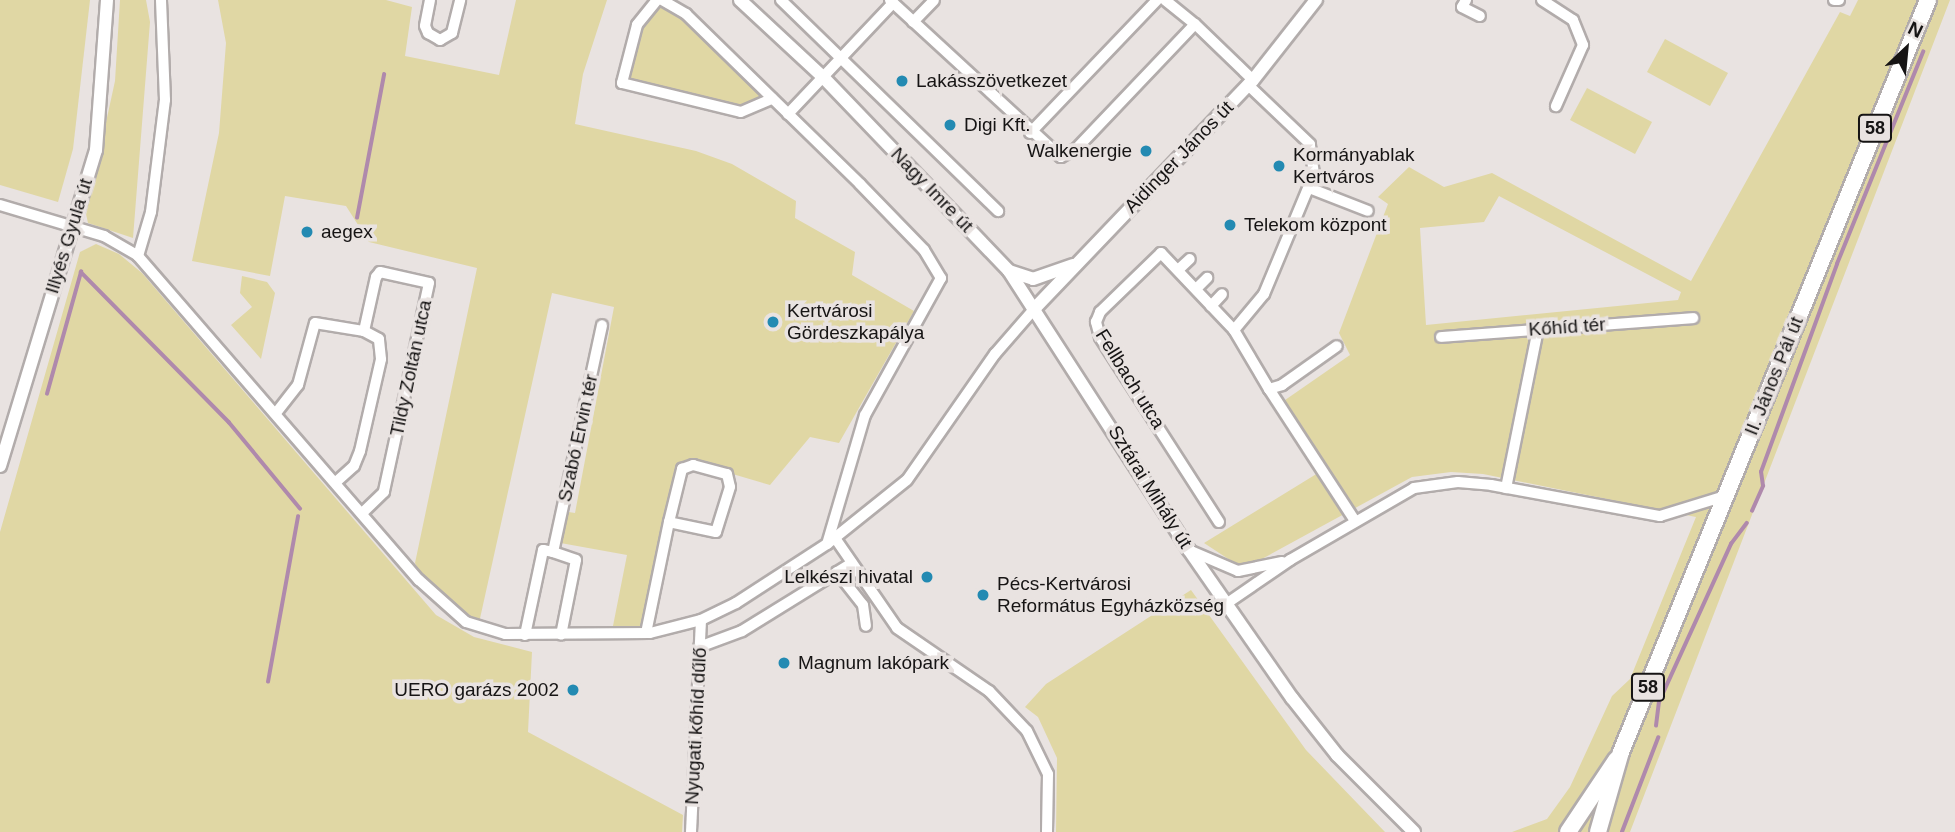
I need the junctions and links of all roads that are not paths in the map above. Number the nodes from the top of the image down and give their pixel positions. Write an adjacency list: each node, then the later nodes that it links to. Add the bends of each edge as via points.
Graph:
1 (107, 0): 30 (street, Illyés Gyula út, via 96,150)
2 (160, 0): 31 (street, via 165,100 151,212)
3 (430, 0): 4 (street, via 425,26 440,40 452,33)
4 (460, 0)
5 (659, 0): 22 (street, via 686,14); 22 (street, via 637,25 622,83 741,111)
6 (740, 0): 20 (street, Nagy Imre út)
7 (781, 0): 19 (street, Nagy Imre út)
8 (934, 0): 17 (street)
9 (1157, 0): 25 (street)
10 (1165, 0): 18 (street)
11 (1315, 0): 21 (street, Aidinger János út)
12 (1466, 0): 16 (street, via 1462,7)
13 (1542, 0): 23 (street, via 1573,20 1583,45)
14 (1928, 0): 53 (main road, II. János Pál út / 58)
15 (891, 1): 17 (street); 19 (street)
16 (1480, 16)
17 (914, 22): 25 (street)
18 (1195, 24): 21 (street); 25 (street, via 1070,155 1052,153)
19 (841, 57): 20 (street); 28 (street, Nagy Imre út)
20 (823, 77): 24 (street); 35 (street, Nagy Imre út)
21 (1251, 82): 26 (street, via 1310,144 1314,158); 33 (street, Aidinger János út)
22 (772, 99): 24 (street)
23 (1556, 106)
24 (788, 114): 58 (street, via 924,250 941,281 865,415)
25 (1030, 133)
26 (1310, 188): 29 (street); 43 (street, via 1264,294)
27 (0, 205): 30 (street)
28 (998, 211)
29 (1368, 211)
30 (70, 226): 31 (street, via 124,245); 50 (street, Illyés Gyula út)
31 (138, 256): 49 (street)
32 (1190, 259): 34 (street)
33 (1079, 262): 35 (street, via 1032,279); 40 (street, Aidinger János út)
34 (1178, 270): 37 (street, Fellbach utca); 57 (street, Fellbach utca, via 1161,253 1100,312 1096,322 1100,337)
35 (1009, 271): 40 (street, Nagy Imre út)
36 (1207, 278): 37 (street)
37 (1196, 289): 39 (street, Fellbach utca)
38 (1222, 294): 39 (street)
39 (1211, 306): 43 (street, Fellbach utca)
40 (1035, 308): 58 (street, via 995,354 907,480); 59 (street, Sztárai Mihály út)
41 (1693, 318): 44 (street, Kőhíd tér)
42 (602, 325): 60 (street, Szabó Ervin tér)
43 (1234, 330): 48 (street, Fellbach utca)
44 (1538, 330): 46 (street, Kőhíd tér); 52 (street)
45 (364, 331): 49 (street, via 315,323 298,385); 51 (street, Tildy Zoltán utca, via 379,339 382,359 355,466); 54 (street, Tildy Zoltán utca, via 380,272 429,283 384,492)
46 (1441, 337)
47 (1337, 346): 48 (street, via 1282,385)
48 (1269, 388): 55 (street, Fellbach utca)
49 (276, 413): 51 (street)
50 (0, 466)
51 (336, 482): 54 (street)
52 (1506, 488): 53 (street, via 1660,516); 55 (street, via 1458,482 1414,488)
53 (1726, 496): 71 (main road, II. János Pál út / 58)
54 (363, 512): 68 (street, via 450,610 479,628)
55 (1355, 521): 61 (street)
56 (669, 522): 56 (street, via 682,469 693,465 727,474 730,486 716,532); 67 (street)
57 (1219, 522)
58 (831, 541): 62 (street); 65 (street, via 736,603)
59 (1189, 550): 61 (street, via 1215,565 1238,571); 64 (street, Sztárai Mihály út)
60 (553, 552): 68 (street, Szabó Ervin tér, via 543,550); 69 (street, via 576,560)
61 (1290, 560): 64 (street)
62 (852, 563): 63 (street); 74 (street, via 897,628 989,691 1027,731 1048,774)
63 (837, 572): 66 (street, via 863,605); 70 (street, via 733,636)
64 (1226, 604): 72 (street, Sztárai Mihály út, via 1337,755)
65 (701, 620): 67 (street); 70 (street, Nyugati kőhíd dűlő)
66 (866, 626)
67 (646, 633): 69 (street)
68 (524, 635): 69 (street)
69 (561, 635)
70 (699, 647): 73 (street, Nyugati kőhíd dűlő)
71 (1621, 752): 76 (main road, 58); 77 (main road, 58)
72 (1410, 827): 75 (street, Sztárai Mihály út)
73 (691, 832)
74 (1047, 832)
75 (1424, 832)
76 (1568, 832)
77 (1598, 832)

